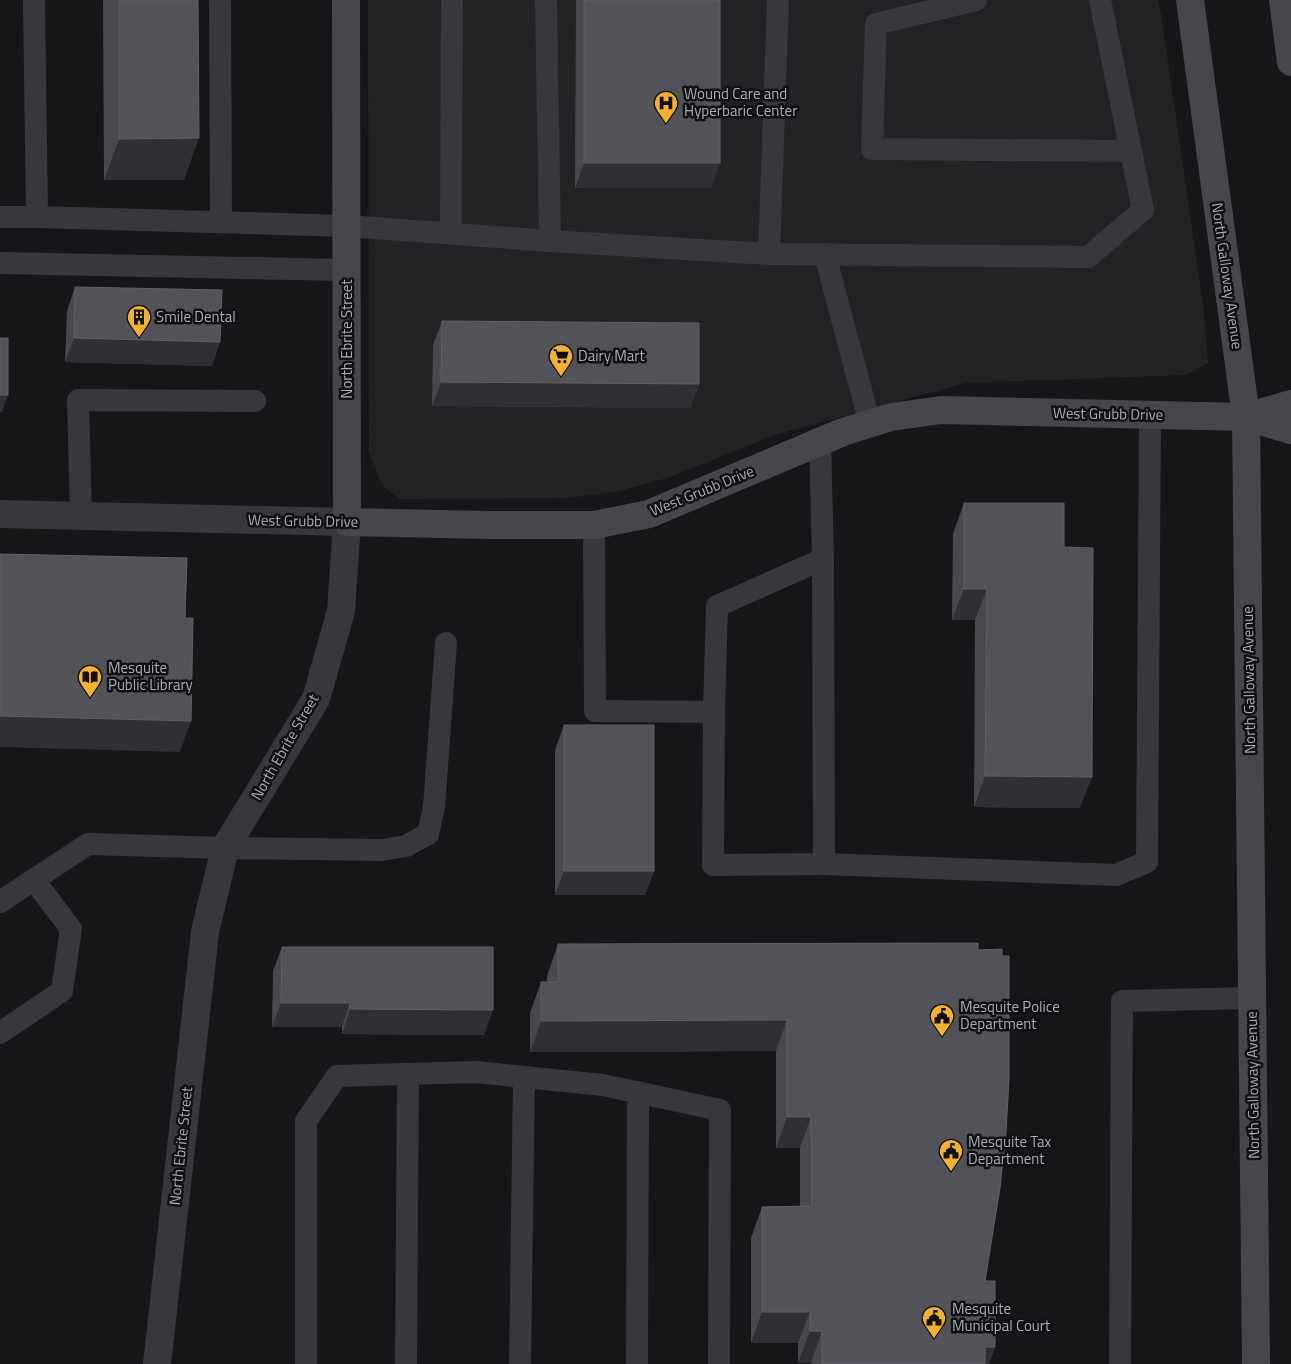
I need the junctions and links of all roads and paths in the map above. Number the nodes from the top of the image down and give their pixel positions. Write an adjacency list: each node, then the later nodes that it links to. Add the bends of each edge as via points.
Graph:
1 (34, 0): 14 (lane)
2 (220, 0): 15 (lane)
3 (346, 0): 16 (street, North Ebrite Street)
4 (452, 0): 17 (lane)
5 (546, 0): 18 (lane)
6 (778, 0): 19 (lane)
7 (976, 0): 12 (lane, via 876,24 872,148)
8 (1100, 0): 12 (lane)
9 (1190, 0): 26 (street, North Galloway Avenue)
10 (1283, 0): 11 (street)
11 (1291, 62)
12 (1131, 151): 20 (lane, via 1143,210 1088,257)
13 (0, 217): 14 (lane)
14 (37, 218): 15 (lane)
15 (221, 222): 16 (lane)
16 (346, 226): 17 (lane); 22 (street, North Ebrite Street)
17 (451, 233): 18 (lane)
18 (550, 241): 19 (lane)
19 (769, 254): 20 (lane)
20 (825, 255): 27 (lane)
21 (0, 263): 22 (lane)
22 (346, 270): 32 (street, North Ebrite Street)
23 (255, 401): 31 (lane, via 78,400)
24 (1291, 404): 26 (street, West Grubb Drive)
25 (1150, 415): 26 (street, West Grubb Drive); 27 (street, West Grubb Drive, via 940,410 891,417); 38 (lane, via 1147,862 1116,876)
26 (1246, 417): 28 (street, West Grubb Drive); 41 (street, North Galloway Avenue)
27 (870, 424): 29 (street, West Grubb Drive)
28 (1291, 430)
29 (820, 442): 33 (street, West Grubb Drive, via 649,514); 34 (lane)
30 (0, 514): 31 (street, West Grubb Drive)
31 (81, 516): 32 (street, West Grubb Drive)
32 (347, 522): 33 (street, West Grubb Drive); 37 (street, North Ebrite Street, via 341,611 316,699)
33 (594, 525): 36 (lane, via 594,711)
34 (823, 559): 36 (lane, via 717,606); 38 (lane)
35 (446, 643): 37 (lane, via 434,807 428,834 406,846 382,850)
36 (714, 712): 38 (lane, via 713,865)
37 (225, 848): 39 (lane, via 88,844); 46 (street, North Ebrite Street, via 205,932)
38 (824, 864)
39 (34, 880): 40 (lane); 42 (lane, via 70,929 62,991)
40 (0, 902)
41 (1252, 998): 52 (lane, via 1122,1001); 53 (street, North Galloway Avenue)
42 (0, 1033)
43 (408, 1074): 44 (lane, via 475,1072); 47 (lane, via 337,1076 306,1121); 48 (lane)
44 (524, 1077): 45 (lane, via 604,1085); 49 (lane)
45 (638, 1092): 50 (lane); 51 (lane, via 720,1110)
46 (157, 1364)
47 (306, 1364)
48 (406, 1364)
49 (520, 1364)
50 (637, 1364)
51 (719, 1364)
52 (1120, 1364)
53 (1256, 1364)

